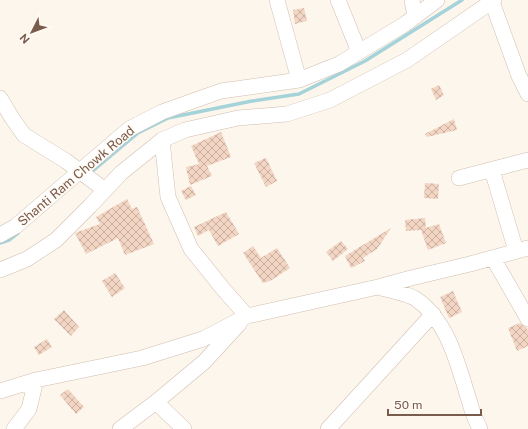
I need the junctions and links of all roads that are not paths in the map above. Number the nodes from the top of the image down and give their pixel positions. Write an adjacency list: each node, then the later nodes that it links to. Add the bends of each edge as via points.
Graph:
1 (277, 0): 8 (street)
2 (338, 0): 7 (street)
3 (412, 0): 6 (street)
4 (437, 0): 6 (street, Shanti Ram Chowk Road)
5 (493, 1): 9 (street, via 519,76); 11 (street, via 407,60 330,100 287,114 238,118 193,128)
6 (415, 16): 7 (street, Shanti Ram Chowk Road)
7 (359, 52): 8 (street, Shanti Ram Chowk Road, via 339,64)
8 (299, 80): 14 (street, Shanti Ram Chowk Road, via 222,92 162,112 129,129)
9 (528, 94)
10 (0, 98): 14 (street, via 24,135)
11 (162, 140): 16 (street); 23 (street, via 168,197 191,249)
12 (528, 160): 13 (street)
13 (492, 170): 15 (street); 18 (street)
14 (82, 172): 16 (street); 17 (street, Shanti Ram Chowk Road, via 16,226)
15 (459, 178)
16 (101, 187): 20 (street, via 90,206 56,240 27,260)
17 (0, 235)
18 (522, 250): 19 (street)
19 (493, 258): 21 (street); 24 (street)
20 (0, 270)
21 (378, 287): 22 (street, via 416,298); 23 (street)
22 (433, 314): 31 (street); 32 (street, via 452,348)
23 (247, 316): 25 (street, via 203,339 142,358); 27 (street, via 204,362)
24 (528, 319)
25 (36, 380): 26 (street); 28 (street, via 28,409)
26 (0, 391)
27 (156, 402): 29 (street); 30 (street)
28 (14, 429)
29 (120, 429)
30 (184, 429)
31 (328, 429)
32 (480, 429)

